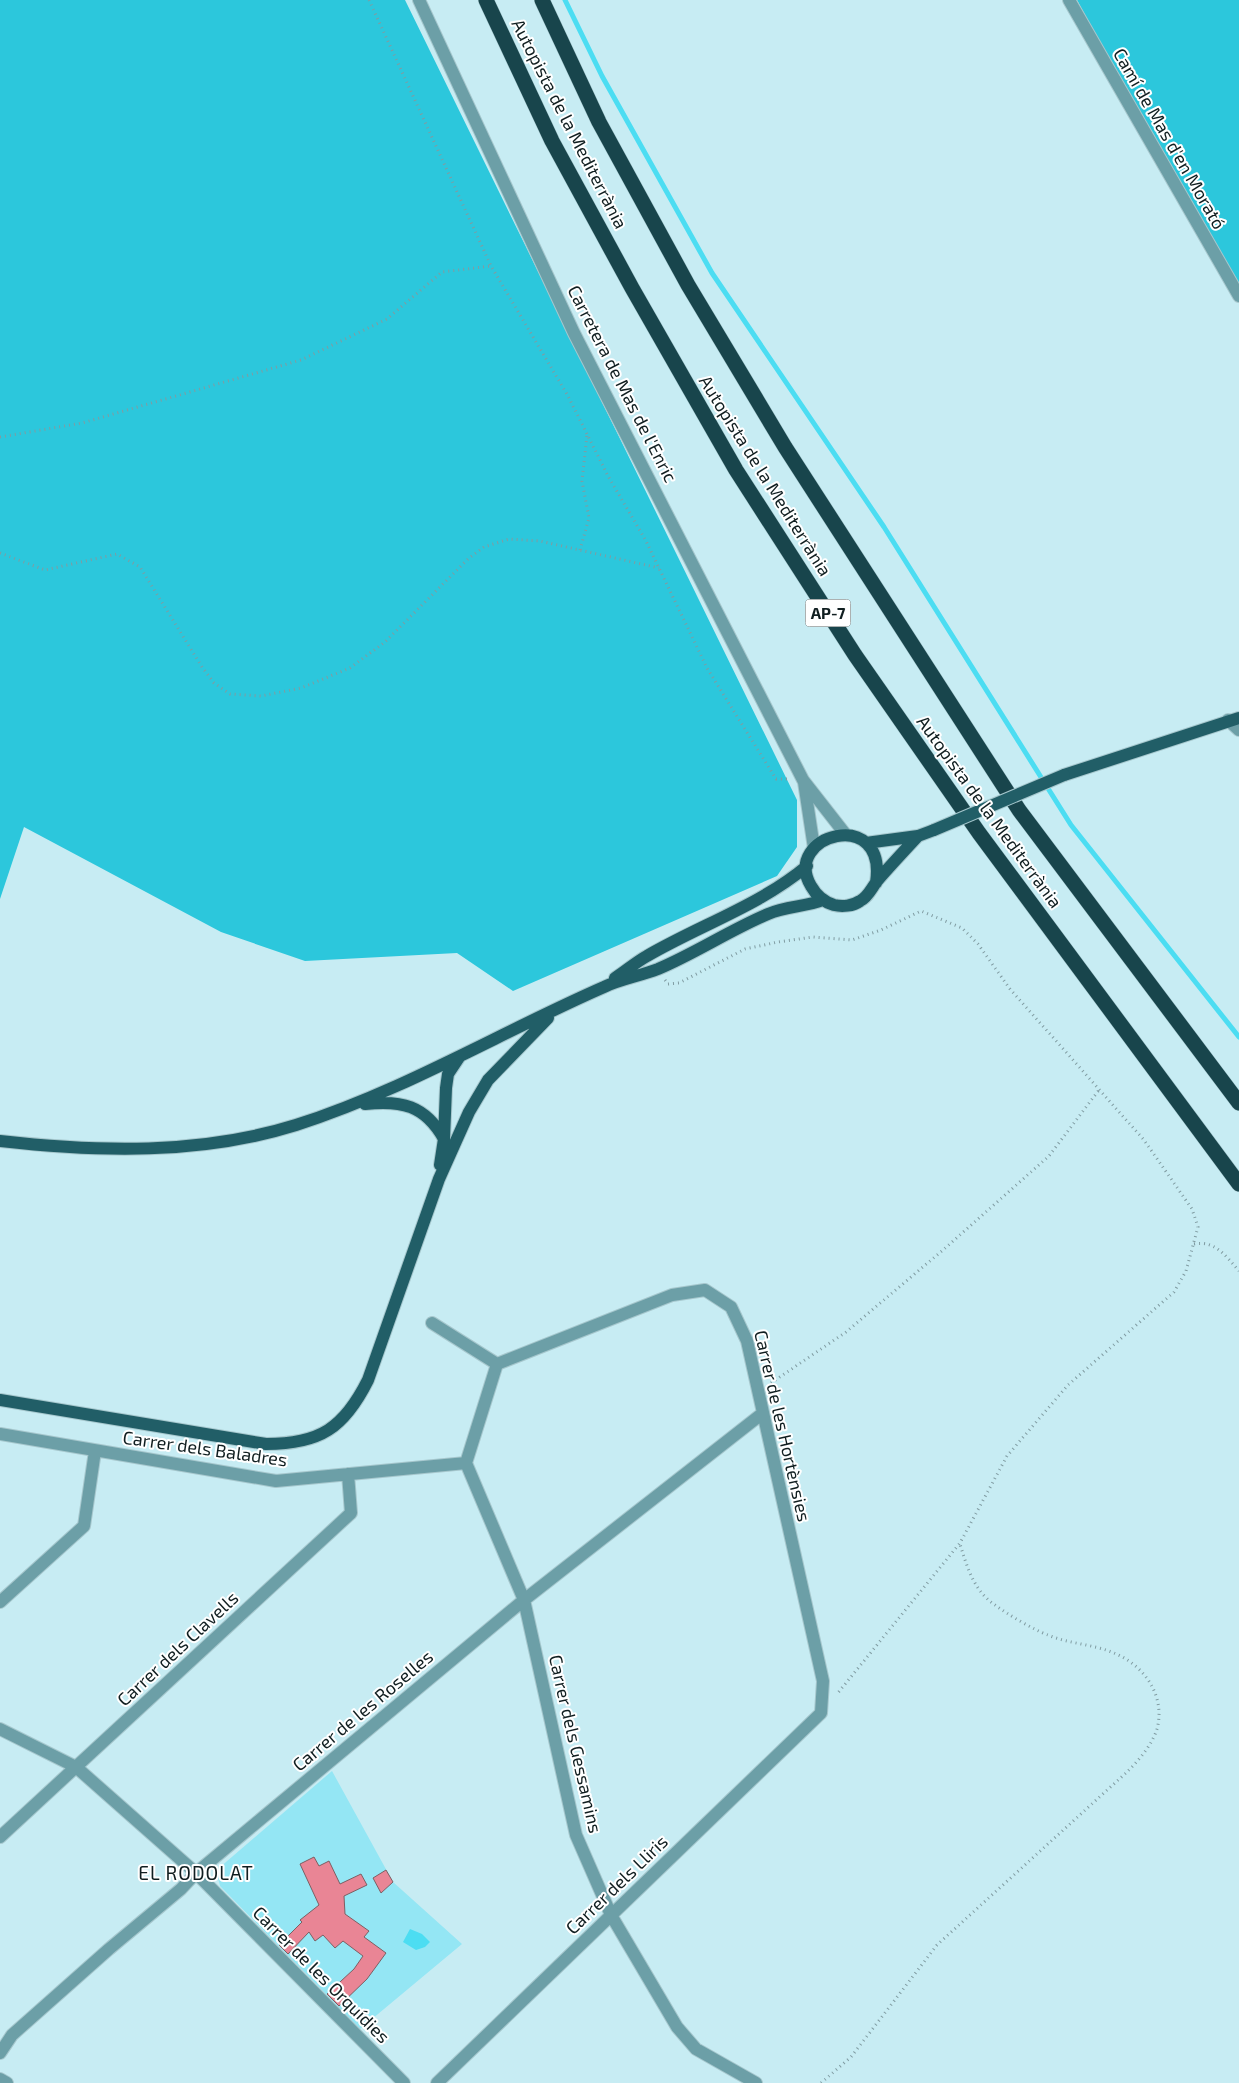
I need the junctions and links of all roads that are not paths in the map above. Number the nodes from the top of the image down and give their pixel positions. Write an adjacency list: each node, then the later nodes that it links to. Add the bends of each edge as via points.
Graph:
1 (419, 0): 8 (street, Carretera de Mas de l'Enric, via 574,333)
2 (486, 0): 24 (highway, Autopista de la Mediterrània / AP-7, via 552,141 736,470 855,654 979,833)
3 (542, 0): 19 (highway, Autopista de la Mediterrània, via 604,131 688,285 785,447 1019,810)
4 (1069, 0): 5 (street, Camí de Mas d'en Morató)
5 (1239, 296)
6 (1233, 719): 7 (street); 10 (main road, bridge, via 1064,775)
7 (1239, 730)
8 (804, 780): 9 (street); 12 (street)
9 (846, 834): 11 (main road); 12 (main road, via 834,835)
10 (918, 836): 11 (main road); 14 (main road)
11 (866, 843): 14 (main road, via 875,856 878,869)
12 (814, 848): 13 (main road)
13 (807, 866): 15 (main road, via 809,883); 16 (main road, via 764,897 646,957)
14 (876, 883): 15 (main road, via 859,902 847,906)
15 (823, 900): 16 (main road, via 768,914 658,969)
16 (605, 986): 17 (main road)
17 (555, 1011): 18 (main road); 23 (main road, via 488,1080 468,1112)
18 (463, 1053): 20 (main road); 21 (main road, via 448,1074)
19 (1239, 1103)
20 (352, 1105): 21 (main road, via 386,1102 410,1106 424,1114); 22 (main road, via 294,1126 189,1146 137,1150 62,1148)
21 (444, 1139): 23 (main road)
22 (0, 1141)
23 (439, 1180): 27 (main road, via 368,1380 348,1412 323,1434 288,1444 266,1444)
24 (1239, 1184)
25 (432, 1323): 26 (street)
26 (497, 1364): 28 (street, Carrer de les Hortènsies, via 672,1295 705,1290 731,1307 747,1341); 31 (street)
27 (0, 1400)
28 (763, 1413): 33 (street, Carrer de les Roselles); 35 (street, Carrer de les Hortènsies, via 823,1681)
29 (0, 1434): 30 (street, Carrer dels Baladres)
30 (95, 1451): 32 (street, Carrer dels Baladres, via 276,1481); 34 (street, via 84,1526)
31 (466, 1463): 32 (street, Carrer dels Baladres); 33 (street, Carrer dels Gessamins)
32 (348, 1474): 37 (street, Carrer dels Clavells, via 351,1512)
33 (524, 1600): 39 (street, Carrer de les Roselles); 40 (street, Carrer dels Gessamins, via 576,1836)
34 (0, 1602)
35 (821, 1713): 40 (street, Carrer dels Lliris)
36 (0, 1729): 37 (street, Carrer de les Orquídies)
37 (76, 1767): 38 (street, Carrer dels Clavells); 39 (street, Carrer de les Orquídies)
38 (0, 1838)
39 (196, 1873): 41 (street, Carrer de les Roselles, via 12,2035); 44 (street, Carrer de les Orquídies)
40 (611, 1915): 45 (street, Carrer dels Lliris); 46 (street, Carrer dels Gessamins, via 677,2027 696,2049)
41 (0, 2053)
42 (0, 2079): 43 (street)
43 (7, 2083)
44 (404, 2083)
45 (437, 2083)
46 (756, 2083)

